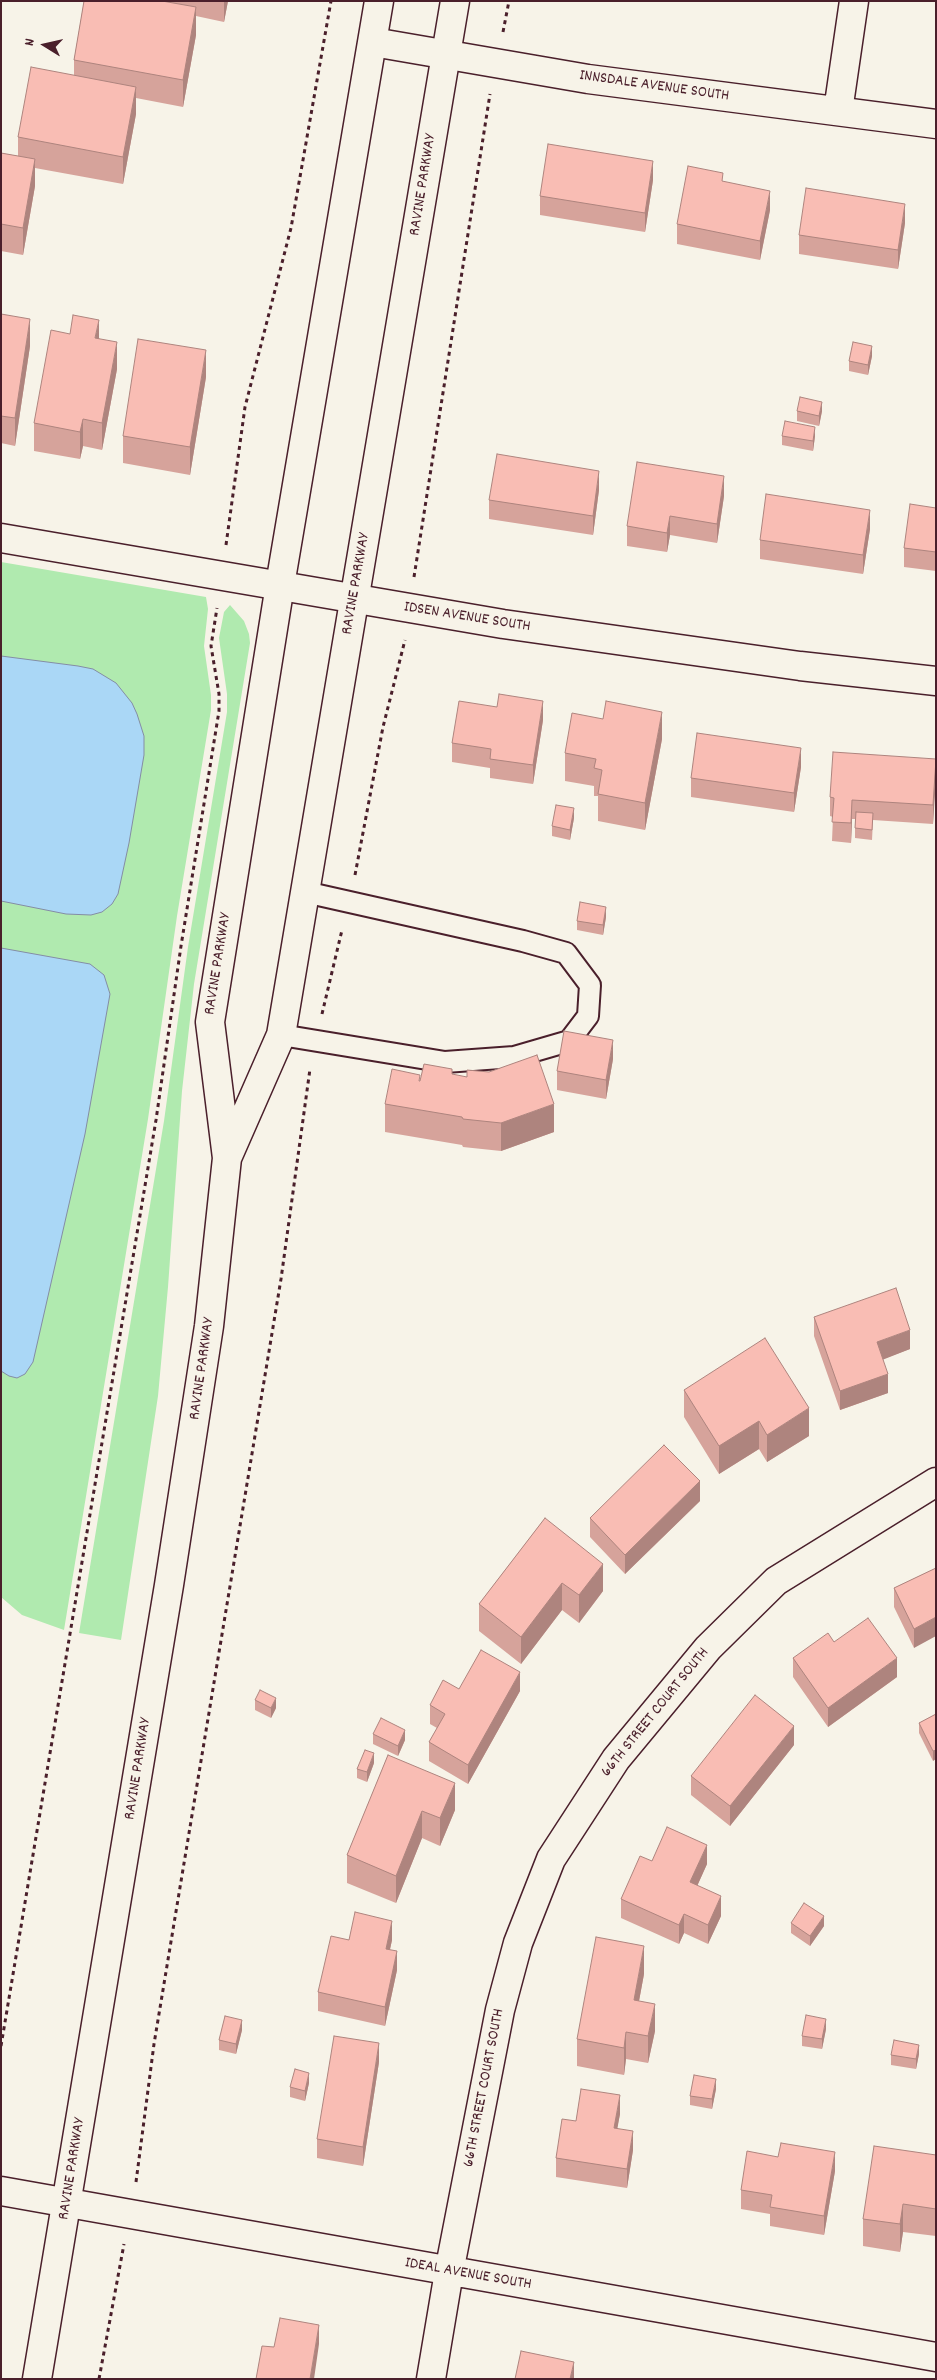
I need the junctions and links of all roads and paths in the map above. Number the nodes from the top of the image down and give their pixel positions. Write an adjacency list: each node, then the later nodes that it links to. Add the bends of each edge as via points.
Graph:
1 (331, 1): 12 (path, via 291,228 245,407)
2 (379, 1): 7 (street, RAVINE PARKWAY)
3 (455, 1): 8 (street, RAVINE PARKWAY)
4 (509, 1): 6 (path)
5 (854, 1): 9 (street)
6 (504, 29)
7 (373, 42): 8 (street, INNSDALE AVENUE SOUTH); 15 (street, RAVINE PARKWAY)
8 (446, 54): 9 (street, INNSDALE AVENUE SOUTH, via 588,79); 16 (street, RAVINE PARKWAY)
9 (838, 111): 11 (street, INNSDALE AVENUE SOUTH)
10 (486, 112): 14 (path)
11 (936, 124)
12 (227, 534)
13 (1, 538): 15 (street, IDSEN AVENUE SOUTH)
14 (416, 563)
15 (280, 585): 16 (street, IDSEN AVENUE SOUTH); 24 (street, RAVINE PARKWAY, via 210,1022)
16 (354, 599): 19 (street, IDSEN AVENUE SOUTH, via 790,665); 20 (street, RAVINE PARKWAY)
17 (217, 606): 26 (path, via 212,646 218,711 156,1120)
18 (402, 653): 21 (path, via 383,727)
19 (936, 680)
20 (305, 892): 21 (lane); 22 (street, RAVINE PARKWAY)
21 (349, 900): 23 (path); 23 (lane, via 566,953 590,985 588,1016 569,1041 514,1057 445,1062)
22 (281, 1035): 23 (lane); 24 (street, RAVINE PARKWAY)
23 (315, 1042): 29 (path, via 281,1279 154,2044)
24 (228, 1158): 28 (street, RAVINE PARKWAY, via 202,1381)
25 (936, 1482): 30 (street, 66TH STREET COURT SOUTH, via 776,1581 708,1648 616,1759 551,1859 518,1943 500,2010)
26 (1, 2046)
27 (1, 2191): 28 (street, IDEAL AVENUE SOUTH)
28 (67, 2202): 29 (street, IDEAL AVENUE SOUTH); 32 (street, RAVINE PARKWAY)
29 (130, 2214): 30 (street, IDEAL AVENUE SOUTH); 33 (path)
30 (449, 2272): 31 (street, IDEAL AVENUE SOUTH); 34 (street, 66TH STREET COURT SOUTH)
31 (936, 2357)
32 (37, 2379)
33 (99, 2379)
34 (431, 2379)

